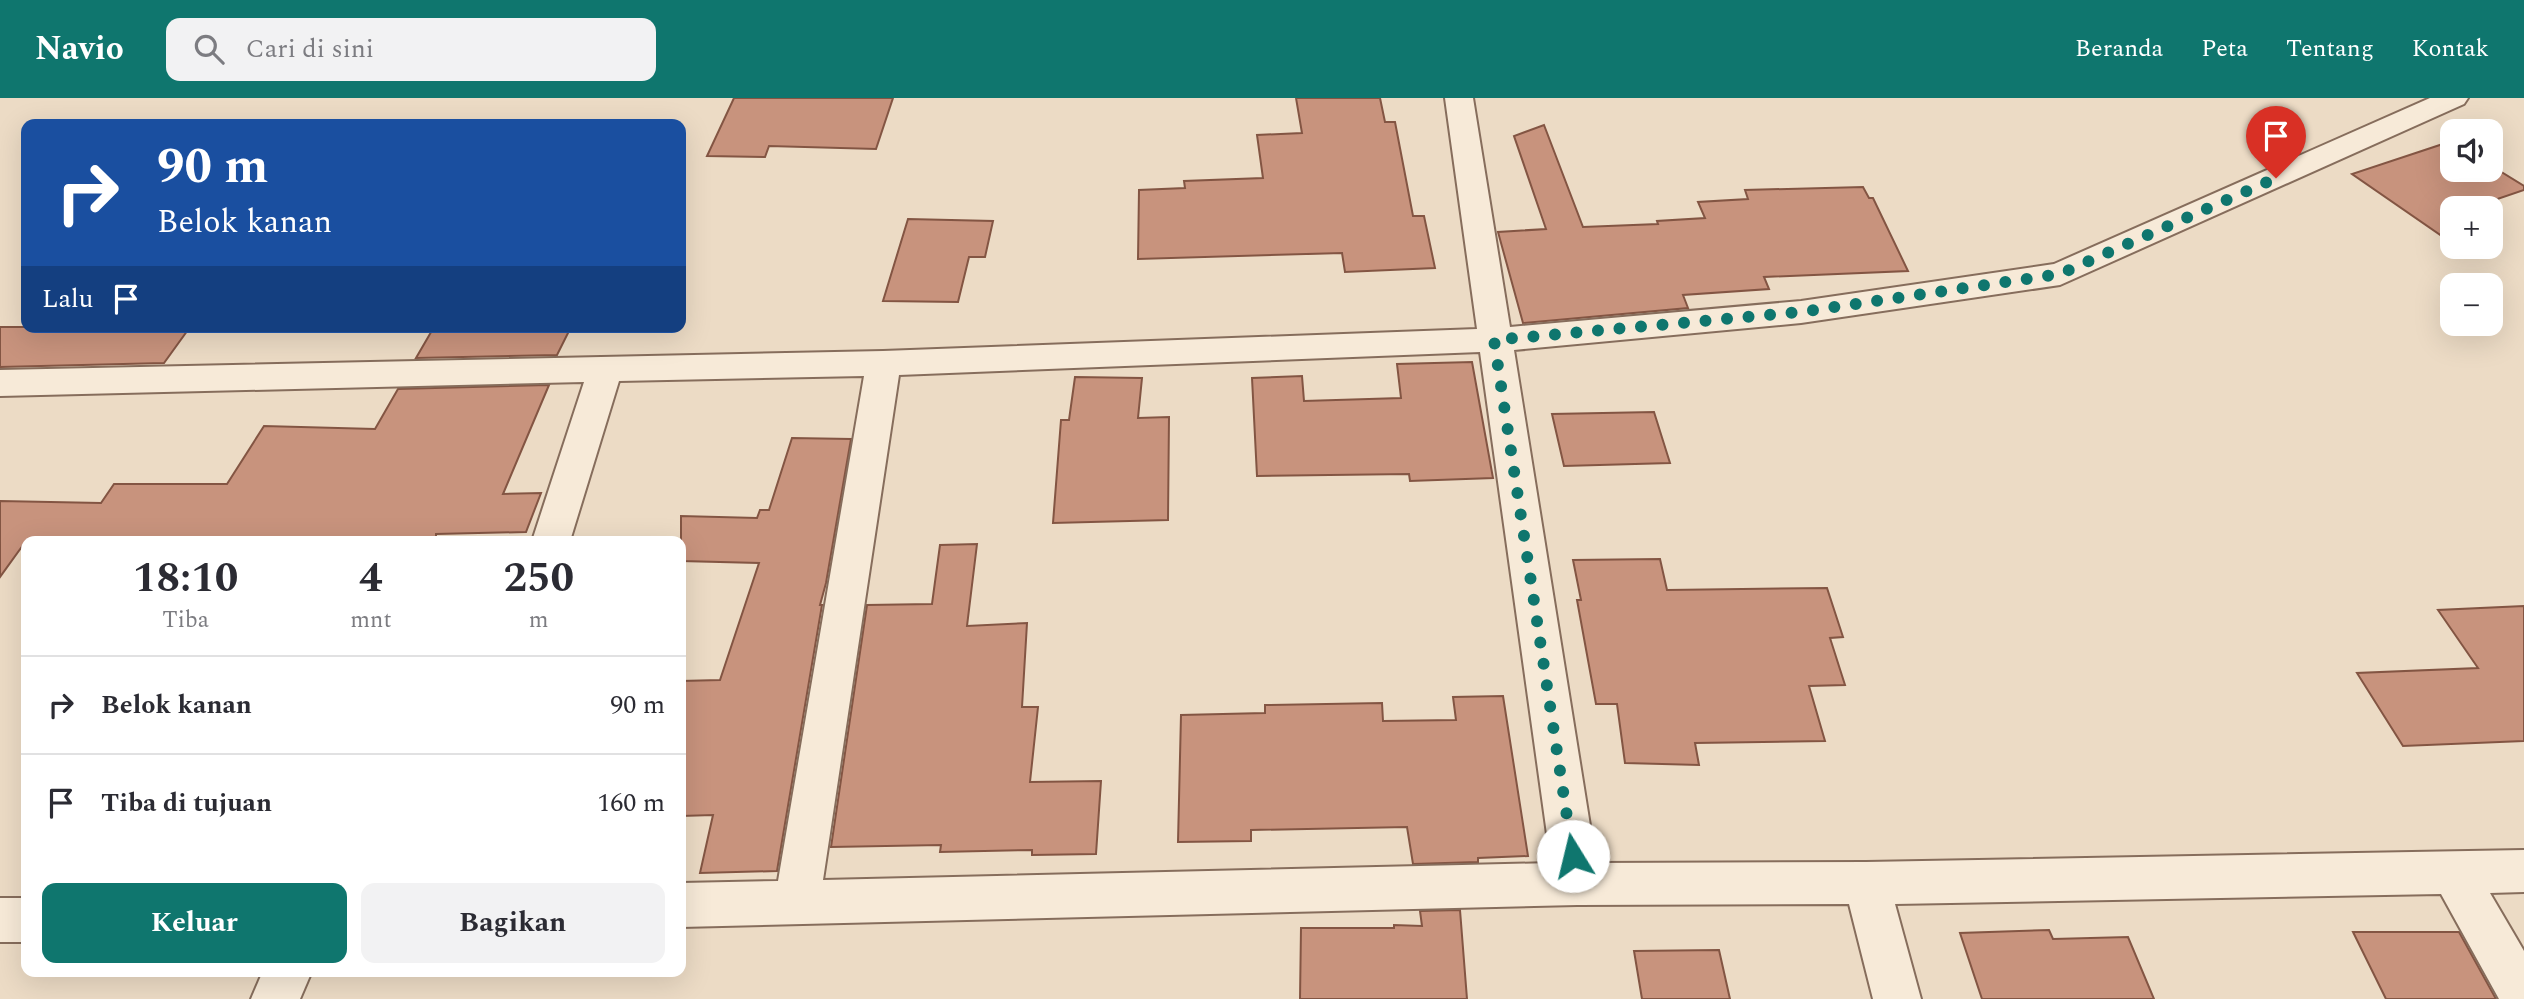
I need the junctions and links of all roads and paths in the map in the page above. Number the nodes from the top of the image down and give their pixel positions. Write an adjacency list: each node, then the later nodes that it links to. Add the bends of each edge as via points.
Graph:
1 (1459, 98): 3 (street)
2 (2454, 98): 3 (street, via 2060,274 1801,312)
3 (1494, 340): 4 (street); 11 (street)
4 (883, 363): 5 (street); 12 (street)
5 (605, 370): 6 (street); 7 (street)
6 (0, 383)
7 (553, 536)
8 (2453, 871): 9 (street); 10 (street); 17 (street)
9 (2524, 871)
10 (1866, 883): 11 (street); 19 (street)
11 (1577, 884): 12 (street)
12 (797, 903): 13 (street)
13 (686, 905)
14 (0, 920): 15 (street)
15 (21, 920)
16 (285, 977): 18 (street)
17 (2524, 997)
18 (275, 999)
19 (1897, 999)

